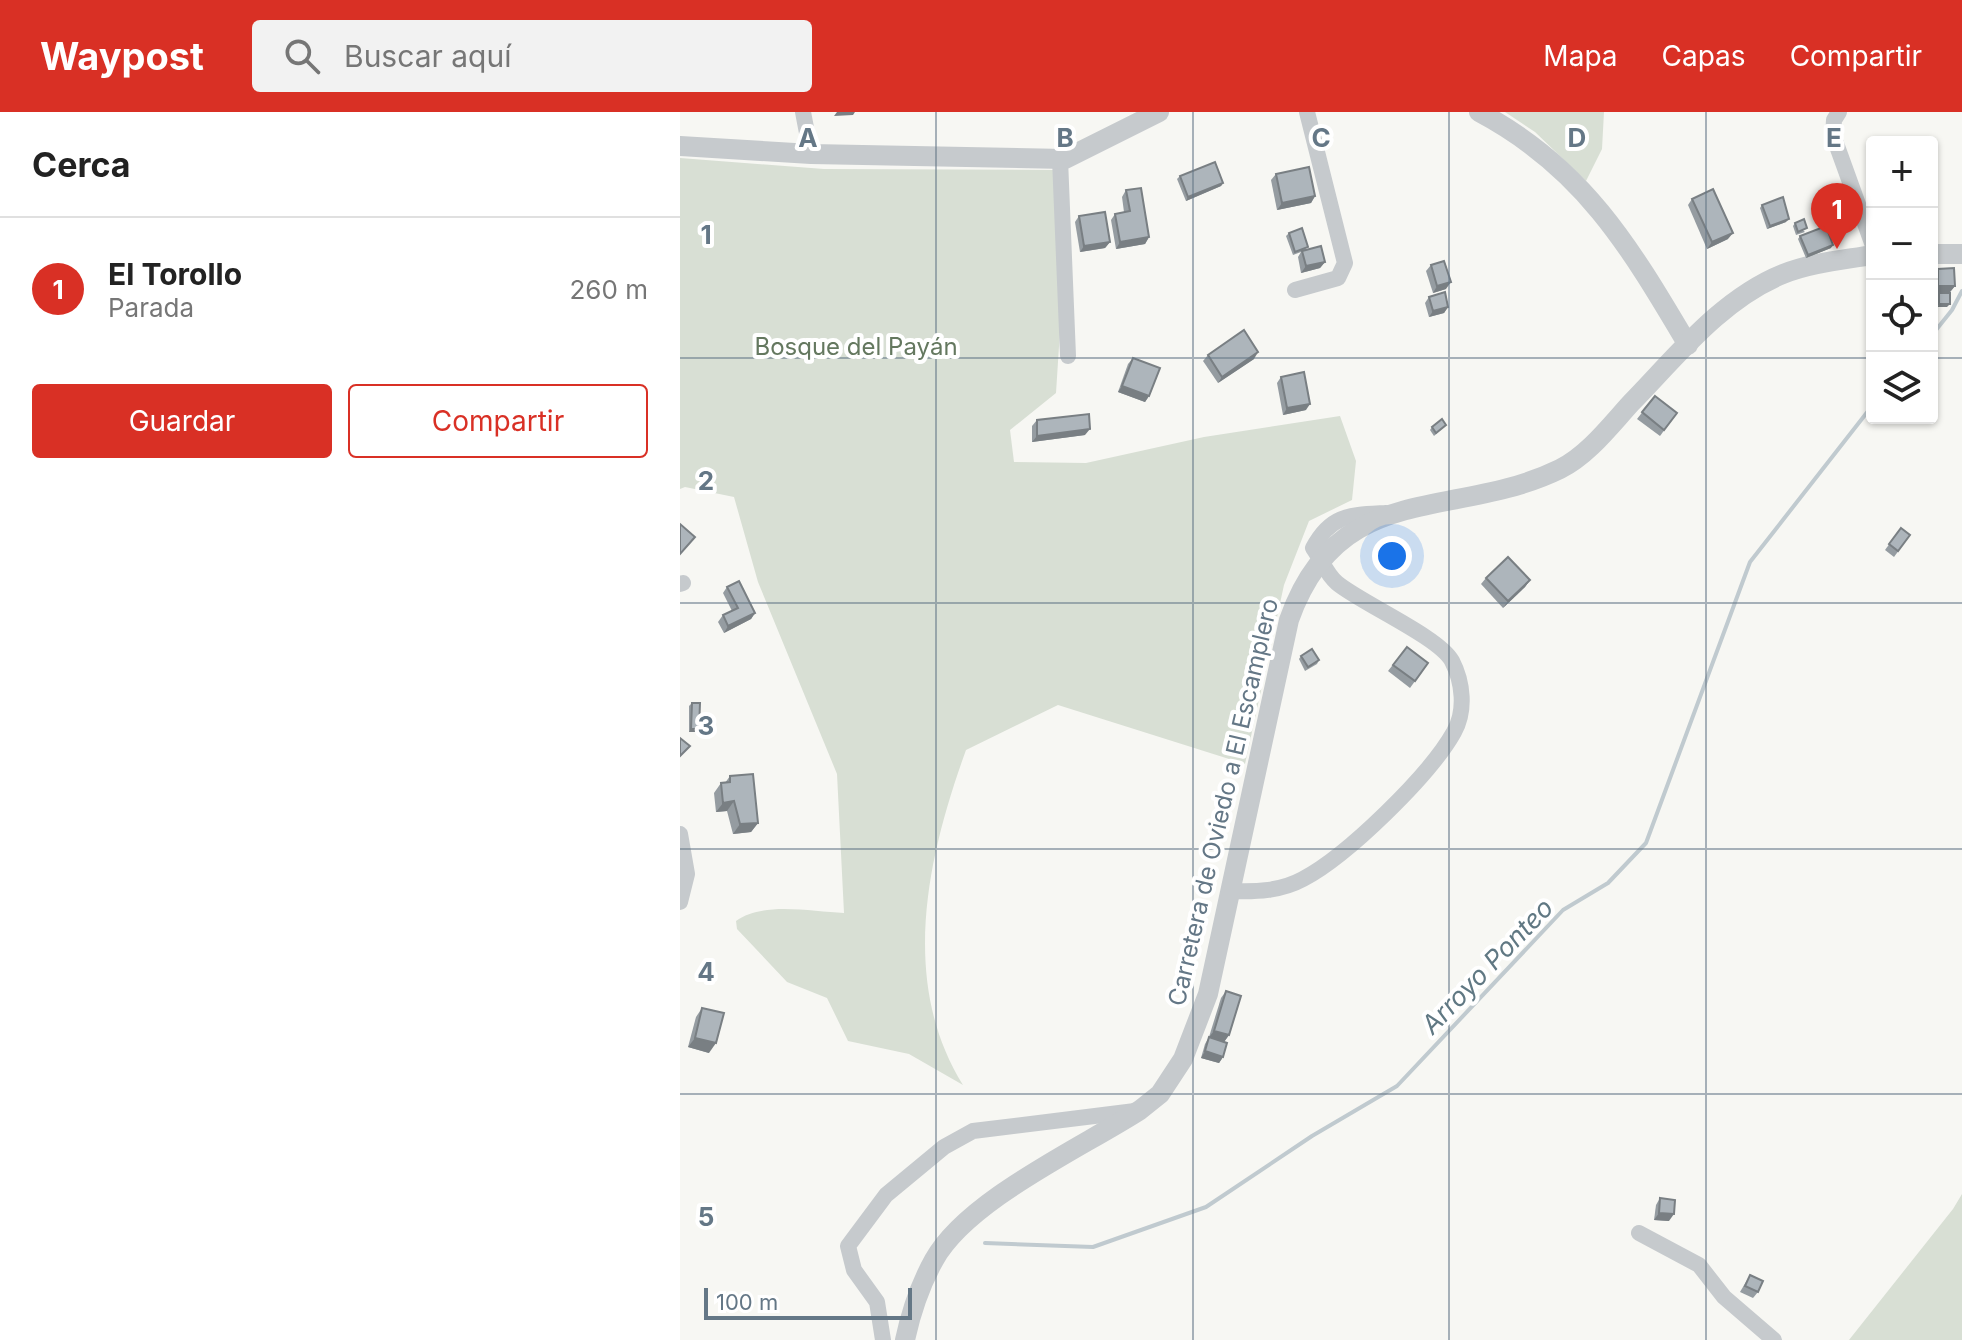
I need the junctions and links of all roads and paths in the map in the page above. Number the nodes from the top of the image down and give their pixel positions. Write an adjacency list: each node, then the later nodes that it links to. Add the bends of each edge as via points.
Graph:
1 (803, 112): 7 (street)
2 (1159, 112): 8 (street)
3 (1307, 112): 13 (street, via 1345,263 1338,278)
4 (1479, 112): 14 (street, via 1515,131 1565,170 1632,250)
5 (1839, 112): 9 (street, via 1833,135)
6 (680, 146): 7 (street)
7 (811, 154): 8 (street)
8 (1060, 159): 15 (street)
9 (1866, 226)
10 (1938, 254): 11 (street)
11 (1962, 254)
12 (1866, 256): 14 (street, Carretera de Oviedo a El Escamplero, via 1782,274 1717,314)
13 (1295, 290)
14 (1688, 345): 16 (street, Carretera de Oviedo a El Escamplero, via 1594,443 1562,468 1516,485 1391,513 1359,527)
15 (1068, 356)
16 (1321, 560): 18 (street, Carretera de Oviedo a El Escamplero, via 1300,590 1289,620); 18 (street, via 1334,582 1451,659 1463,697 1456,730 1343,855 1300,881 1260,893)
17 (680, 834): 19 (street, via 687,874)
18 (1232, 891): 20 (street, Carretera de Oviedo a El Escamplero, via 1208,994 1183,1059 1160,1094)
19 (680, 902)
20 (1140, 1110): 22 (street, via 973,1131 944,1147 886,1195 848,1246 854,1270 877,1302); 23 (street, Carretera de Oviedo a El Escamplero, via 962,1225 935,1258 912,1309)
21 (1639, 1233): 24 (street, via 1699,1265 1724,1297)
22 (883, 1340)
23 (905, 1340)
24 (1774, 1340)

